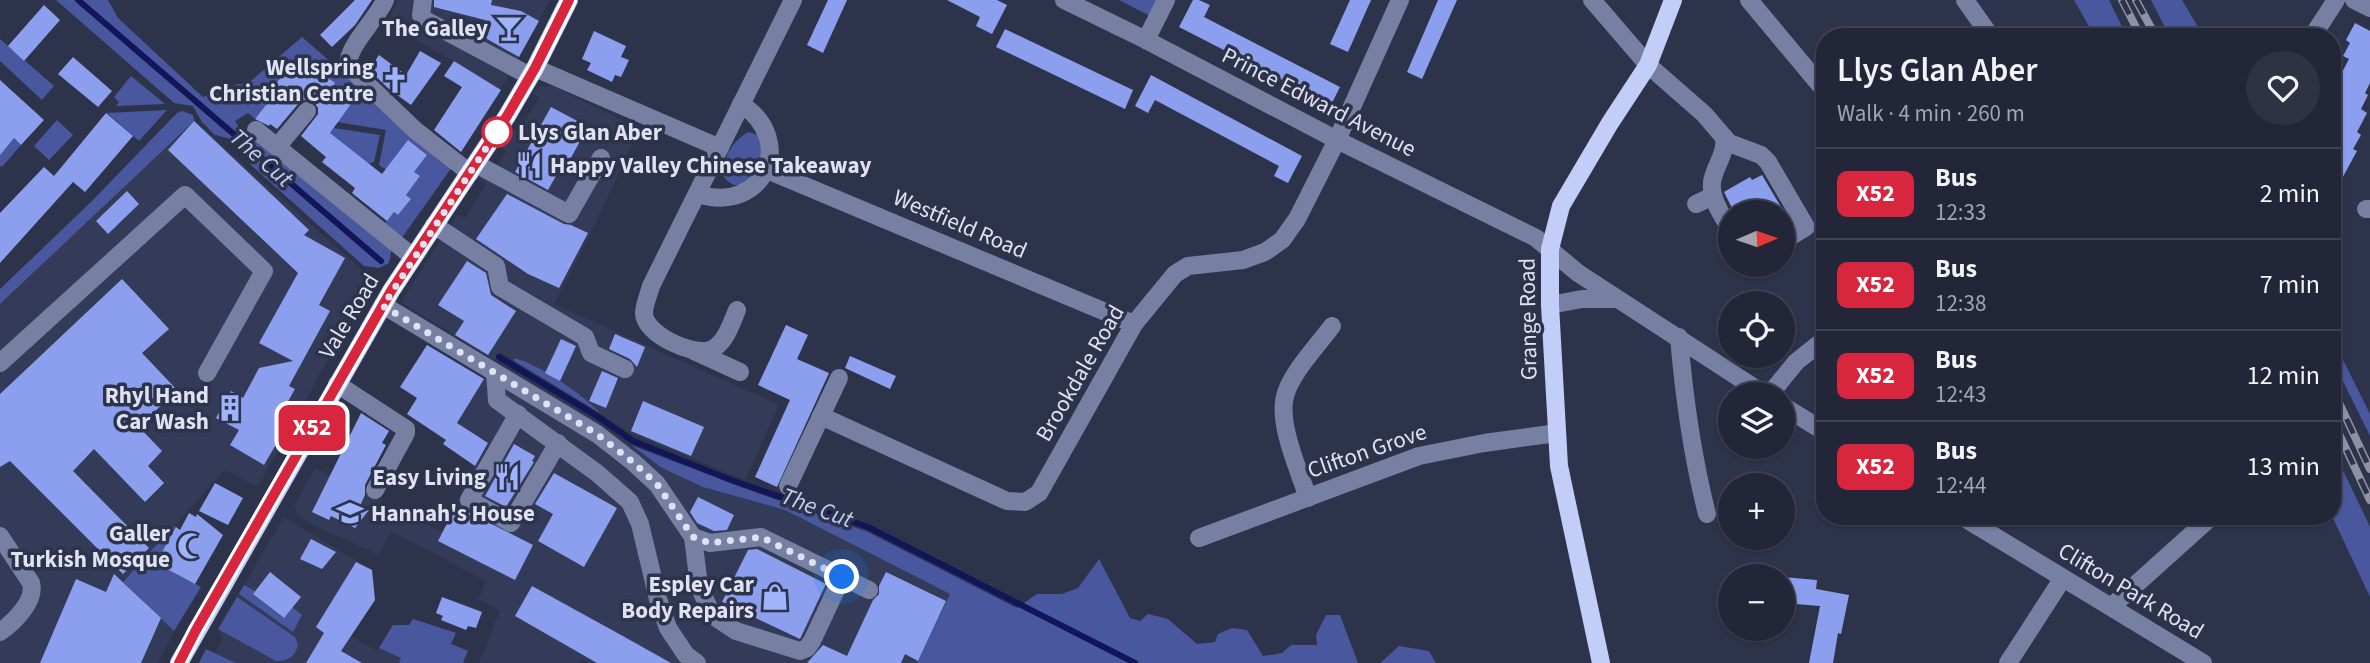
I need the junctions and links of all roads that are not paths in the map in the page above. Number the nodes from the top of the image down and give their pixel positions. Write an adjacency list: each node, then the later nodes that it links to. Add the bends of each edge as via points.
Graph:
1 (385, 0): 29 (street, via 349,54 349,67 415,130)
2 (423, 0): 19 (street, via 425,20)
3 (569, 0): 19 (main road, Vale Road)
4 (793, 0): 21 (street)
5 (1064, 0): 17 (street, Prince Edward Avenue)
6 (1166, 0): 17 (street)
7 (1400, 0): 25 (street, Brookdale Road)
8 (1592, 0): 18 (street)
9 (1673, 0): 18 (main road, Grange Road)
10 (1749, 0): 20 (street)
11 (1965, 0): 15 (street)
12 (2336, 0): 16 (street)
13 (2354, 0): 14 (street)
14 (2370, 8)
15 (1985, 28)
16 (2318, 28)
17 (1146, 40): 25 (street, Prince Edward Avenue)
18 (1648, 65): 24 (street); 39 (main road, Grange Road, via 1561,206)
19 (532, 72): 27 (street); 29 (main road, Vale Road)
20 (1816, 80)
21 (741, 104): 27 (street); 30 (street, via 754,113 769,140)
22 (307, 111): 26 (street)
23 (256, 130): 26 (street)
24 (1724, 138): 32 (street, via 1712,182); 33 (street, via 1761,155)
25 (1337, 140): 39 (street, Prince Edward Avenue); 45 (street, Brookdale Road, via 1282,240 1243,260 1188,266 1175,274)
26 (277, 148): 40 (street)
27 (720, 148): 31 (street)
28 (601, 158): 29 (street, via 569,215)
29 (473, 169): 37 (main road, Vale Road)
30 (766, 170): 31 (street, via 744,194 713,199); 45 (street, Westfield Road)
31 (698, 194): 49 (street, via 651,286 644,313 647,325 657,335)
32 (1713, 196): 35 (street); 36 (street)
33 (1796, 200)
34 (1796, 200): 38 (street, via 1812,223)
35 (1696, 204)
36 (1718, 205)
37 (434, 225): 40 (main road, Vale Road); 51 (street, via 496,266 500,287 585,337 591,353)
38 (1796, 233)
39 (1550, 249): 41 (street); 42 (main road, Grange Road)
40 (413, 257): 43 (main road, Vale Road)
41 (1619, 300): 42 (street, via 1600,297); 47 (street)
42 (1550, 305): 63 (main road, Grange Road)
43 (383, 306): 54 (street); 58 (main road, Vale Road)
44 (737, 310): 49 (street, via 722,341 710,350)
45 (1135, 324): 61 (street, Brookdale Road, via 1039,493 1025,502 1007,501)
46 (1332, 326): 67 (street, via 1285,394 1285,426)
47 (1679, 337): 56 (street); 68 (street, via 1694,462)
48 (1816, 346): 57 (street)
49 (694, 351): 52 (street)
50 (0, 363): 53 (street, via 186,195 264,271)
51 (625, 369)
52 (740, 372)
53 (208, 373)
54 (495, 373): 60 (street, via 498,400); 72 (street, via 597,434 633,462 657,484)
55 (839, 378): 61 (street)
56 (1746, 382)
57 (1780, 382)
58 (337, 384): 66 (street, via 406,429); 79 (main road, Vale Road)
59 (1795, 413): 62 (street)
60 (518, 414): 64 (street); 64 (street, via 469,500 512,523)
61 (821, 416): 65 (street)
62 (1816, 426)
63 (1557, 433): 67 (street, Clifton Grove, via 1419,456); 81 (main road, Grange Road, via 1559,466)
64 (558, 443): 80 (street, via 630,502 668,628)
65 (788, 486)
66 (375, 490)
67 (1308, 498): 73 (street, Clifton Grove)
68 (1707, 514)
69 (1976, 525): 75 (street, Clifton Park Road)
70 (2202, 525): 77 (street)
71 (0, 536): 78 (street, via 33,590 13,622)
72 (693, 537): 74 (street, via 710,543 761,537); 74 (street, via 699,586 712,615 736,631 800,651 812,641)
73 (1199, 538)
74 (842, 577): 76 (street)
75 (2063, 578): 77 (street, Clifton Park Road); 82 (street)
76 (869, 590)
77 (2112, 606): 83 (street, Clifton Park Road)
78 (0, 632)
79 (179, 663)
80 (697, 663)
81 (1601, 663)
82 (2008, 663)
83 (2203, 663)

